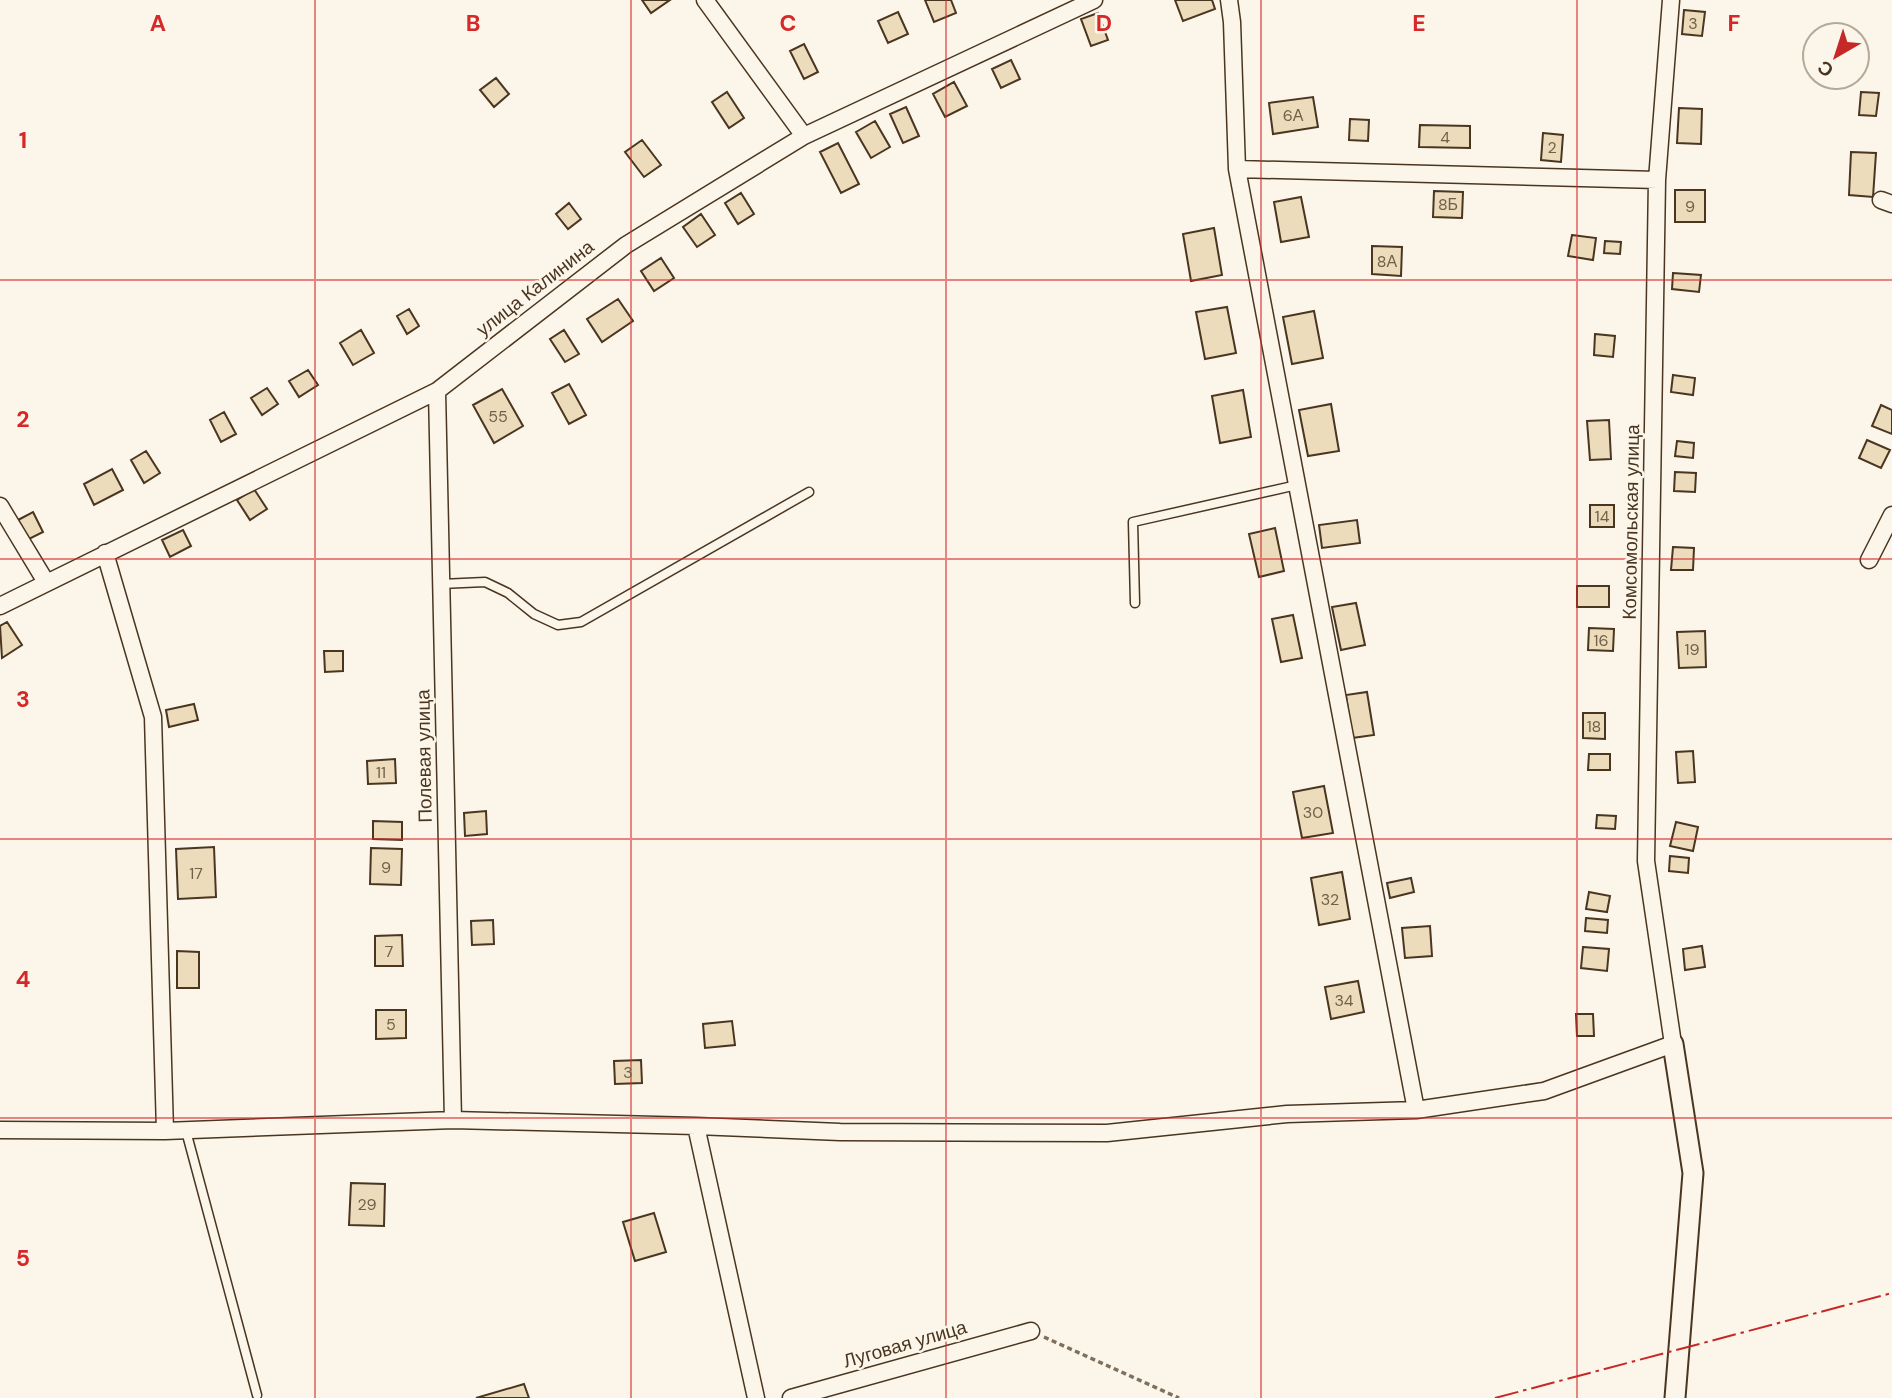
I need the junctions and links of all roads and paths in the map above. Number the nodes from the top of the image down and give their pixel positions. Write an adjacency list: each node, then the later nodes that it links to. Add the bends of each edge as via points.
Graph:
1 (705, 0): 5 (street)
2 (1094, 0): 5 (street, улица Калинина)
3 (1228, 0): 6 (street)
4 (1671, 0): 7 (street, Комсомольская улица)
5 (804, 136): 8 (street, улица Калинина, via 626,245)
6 (1237, 169): 7 (street); 9 (street)
7 (1657, 180): 19 (street, Комсомольская улица, via 1646,862)
8 (437, 391): 13 (street, улица Калинина); 16 (street, Полевая улица)
9 (1297, 485): 17 (lane, via 1133,522); 20 (street)
10 (809, 492): 16 (lane, via 582,622 558,625 485,582)
11 (0, 506): 15 (street)
12 (1892, 515): 14 (street)
13 (105, 553): 15 (street, улица Калинина); 25 (street, via 153,717)
14 (1868, 561)
15 (46, 582): 18 (street, улица Калинина)
16 (442, 584): 21 (street, Полевая улица)
17 (1135, 603)
18 (0, 606)
19 (1673, 1044): 20 (street, via 1544,1091); 31 (street, via 1693,1173)
20 (1416, 1110): 22 (street, via 1287,1114 1107,1133 840,1132)
21 (453, 1120): 22 (street); 24 (street)
22 (696, 1126): 28 (street)
23 (0, 1130): 25 (street)
24 (186, 1130): 25 (street); 27 (lane)
25 (165, 1131)
26 (1031, 1331): 29 (street, Луговая улица); 30 (path)
27 (257, 1395)
28 (755, 1398)
29 (791, 1398)
30 (1179, 1398)
31 (1675, 1398)

